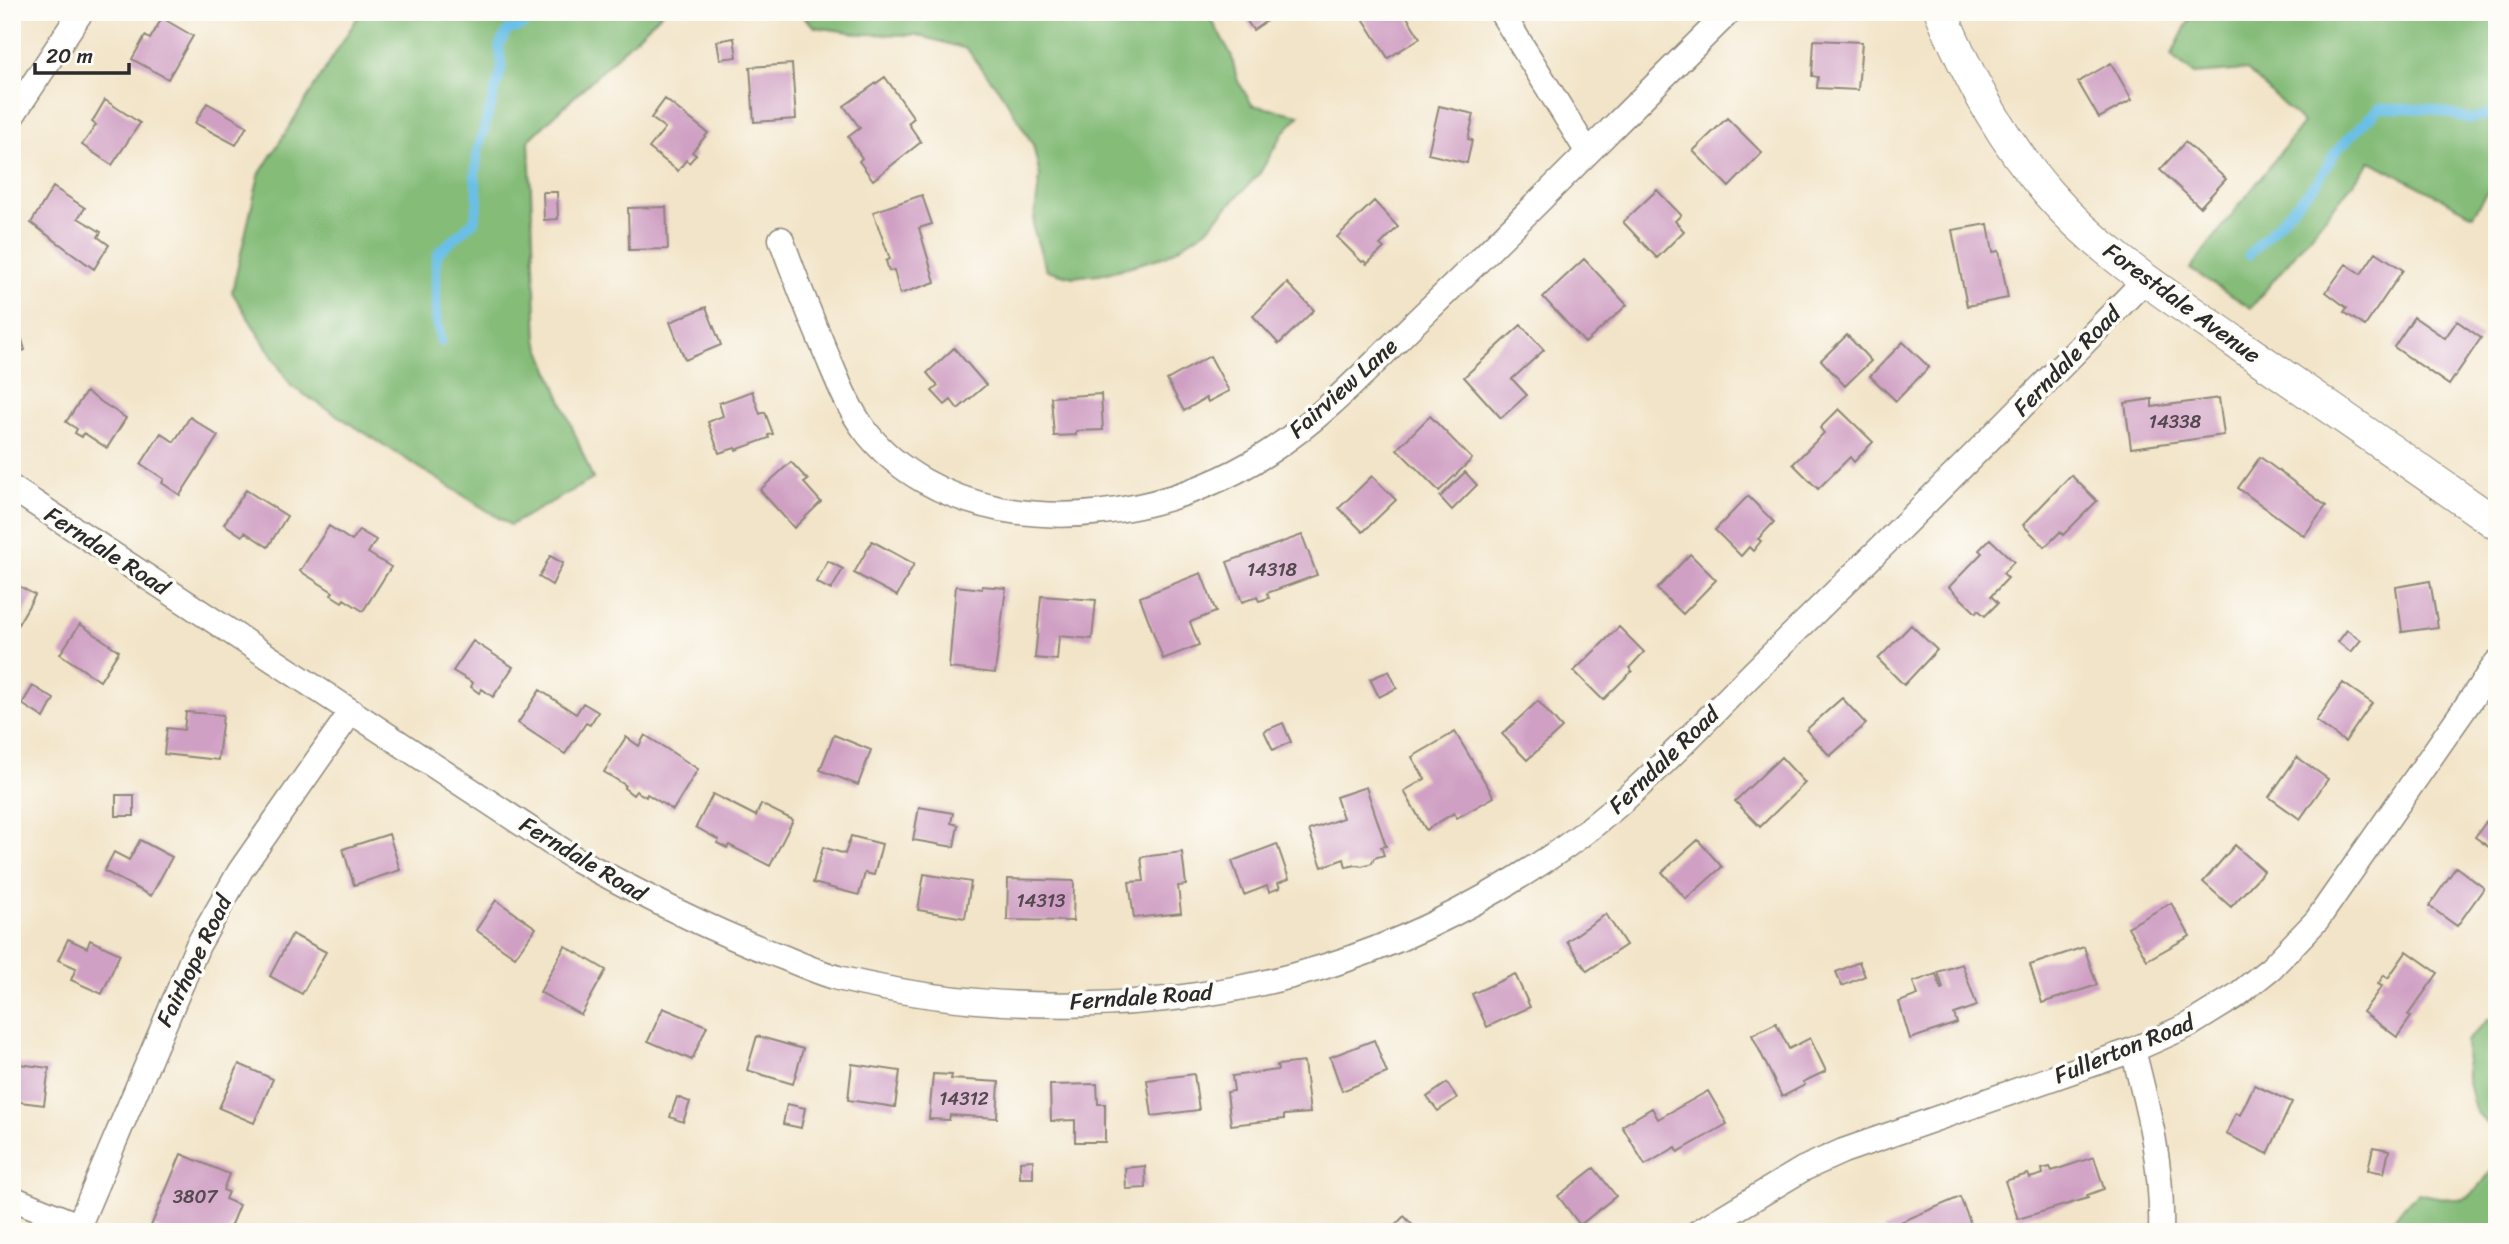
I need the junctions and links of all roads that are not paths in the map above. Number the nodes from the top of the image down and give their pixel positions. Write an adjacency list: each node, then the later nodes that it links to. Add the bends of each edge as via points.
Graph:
1 (81, 12): 5 (street)
2 (1500, 12): 6 (street)
3 (1729, 12): 6 (street, Fairview Lane)
4 (1941, 12): 8 (street, Forestdale Avenue, via 1988,112 2026,166 2083,230)
5 (12, 117)
6 (1587, 151): 7 (street, Fairview Lane, via 1311,423 1213,482 1159,501 1066,516 983,506 915,477 888,455 864,430 840,388)
7 (780, 239)
8 (2146, 279): 10 (street, Forestdale Avenue); 12 (street, Ferndale Road, via 1946,485 1613,810 1550,858 1468,907 1333,964 1242,988 1101,1003 1004,1002 918,993 834,977 663,907 574,858)
9 (12, 488): 12 (street, Ferndale Road)
10 (2497, 524)
11 (2497, 662): 13 (street, Fullerton Road, via 2317,920 2271,968 2236,996 2189,1025)
12 (351, 712): 15 (street, Fairhope Road, via 240,871 198,945)
13 (2133, 1050): 16 (street, Fullerton Road, via 1843,1151); 17 (street, via 2153,1124)
14 (12, 1198): 15 (street)
15 (77, 1228)
16 (1698, 1232)
17 (2161, 1232)

